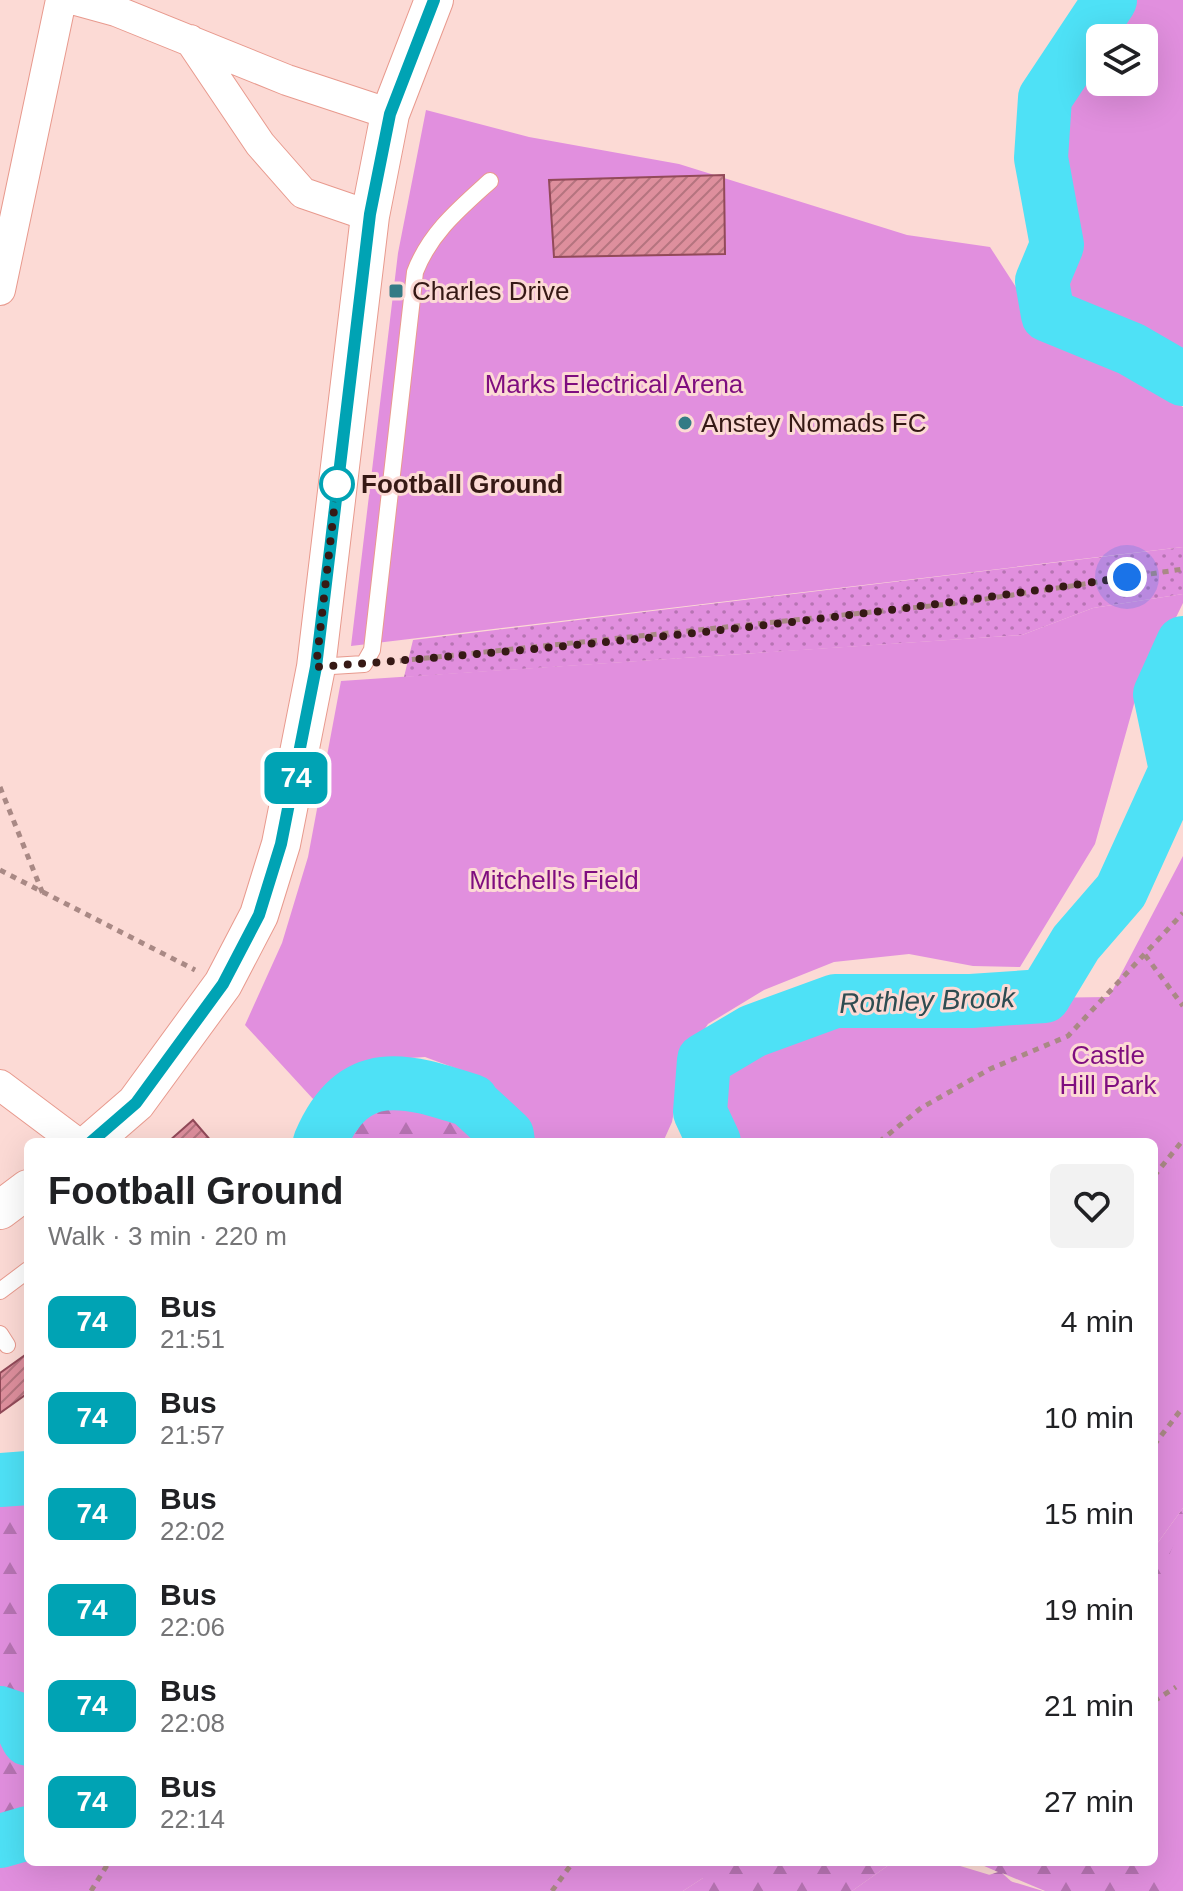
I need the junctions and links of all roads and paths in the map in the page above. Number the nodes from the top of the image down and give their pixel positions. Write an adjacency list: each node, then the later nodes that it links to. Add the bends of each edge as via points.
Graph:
1 (61, 0): 8 (street)
2 (76, 0): 4 (street)
3 (434, 0): 5 (street)
4 (190, 40): 5 (street); 7 (street, via 260,144 303,193)
5 (390, 114): 7 (street)
6 (490, 181): 11 (lane, via 439,228 415,272 376,624)
7 (370, 216): 12 (street)
8 (7, 222): 9 (street)
9 (0, 290)
10 (1183, 569): 11 (path, via 959,603)
11 (364, 664): 12 (lane)
12 (316, 667): 18 (street, via 277,858 259,915)
13 (0, 787): 15 (path)
14 (0, 870): 15 (path)
15 (43, 895): 18 (path)
16 (1183, 913): 17 (path)
17 (1145, 955): 19 (path); 23 (path, via 1068,1036 990,1069 921,1108)
18 (223, 984): 22 (street, via 136,1103)
19 (1183, 1006)
20 (0, 1085): 21 (street)
21 (71, 1138)
22 (96, 1138)
23 (884, 1138)
24 (1183, 1140): 25 (path)
25 (1158, 1171)
26 (24, 1192): 27 (street)
27 (0, 1210)
28 (24, 1273): 29 (lane)
29 (0, 1291)
30 (1183, 1407): 31 (path)
31 (1158, 1440)
32 (1176, 1687): 33 (path)
33 (1158, 1698)
34 (107, 1866): 36 (path)
35 (570, 1866): 37 (path)
36 (91, 1891)
37 (552, 1891)

